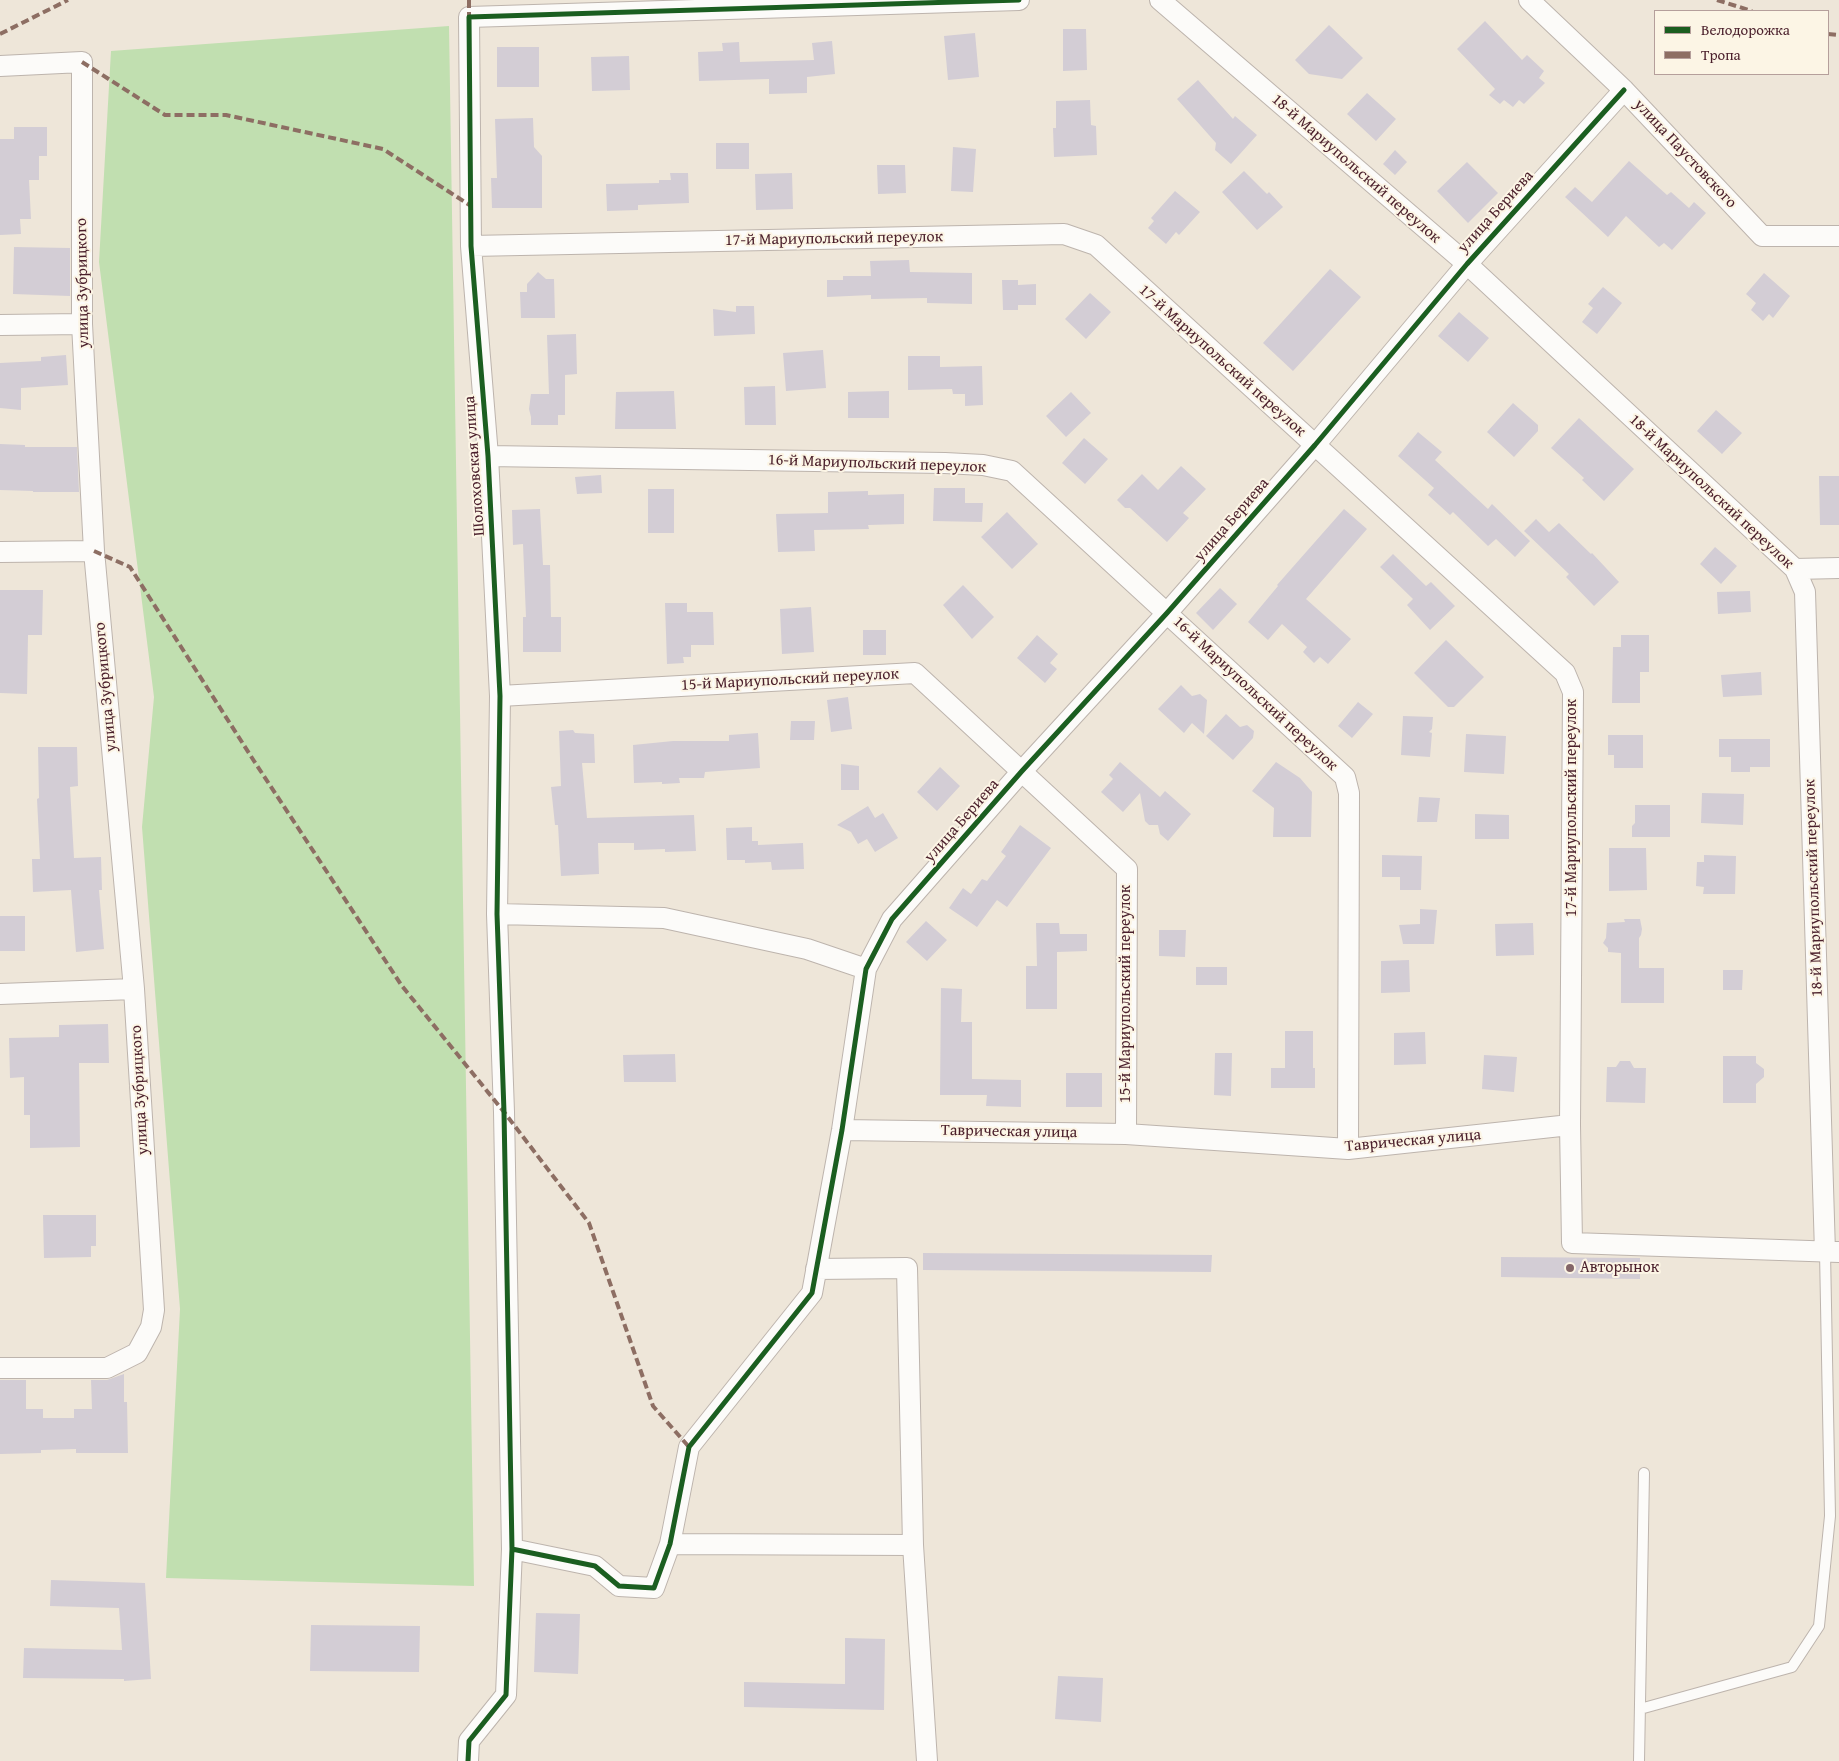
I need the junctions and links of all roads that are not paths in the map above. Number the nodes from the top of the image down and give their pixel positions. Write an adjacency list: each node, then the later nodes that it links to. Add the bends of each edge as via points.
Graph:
1 (1019, 0): 7 (street, Шолоховская улица, via 469,17)
2 (1160, 0): 8 (street, 18-й Мариупольский переулок)
3 (1529, 0): 5 (street, улица Паустовского)
4 (0, 66): 10 (street, улица Зубрицкого, via 82,62)
5 (1624, 90): 6 (street, улица Паустовского, via 1762,236); 8 (street, улица Бериева)
6 (1839, 236)
7 (472, 246): 11 (street, 17-й Мариупольский переулок, via 1064,234 1096,245); 12 (street, Шолоховская улица)
8 (1467, 264): 11 (street, улица Бериева); 16 (street, 18-й Мариупольский переулок)
9 (0, 324): 10 (street)
10 (82, 324): 13 (street, улица Зубрицкого)
11 (1315, 445): 17 (street, улица Бериева); 24 (street, 17-й Мариупольский переулок, via 1564,673 1573,692)
12 (488, 456): 17 (street, 16-й Мариупольский переулок, via 984,465 1012,472); 18 (street, Шолоховская улица)
13 (94, 551): 14 (street); 22 (street, улица Зубрицкого)
14 (0, 552)
15 (1839, 568): 16 (street)
16 (1795, 569): 28 (street, 18-й Мариупольский переулок, via 1805,592)
17 (1167, 614): 19 (street, улица Бериева); 27 (street, 16-й Мариупольский переулок, via 1345,777 1349,793)
18 (500, 696): 19 (street, 15-й Мариупольский переулок, via 915,672); 20 (street, Шолоховская улица)
19 (1022, 771): 21 (street, улица Бериева, via 892,919); 26 (street, 15-й Мариупольский переулок, via 1127,869)
20 (497, 914): 21 (street, via 664,918 807,949); 34 (street, Шолоховская улица)
21 (866, 969): 25 (street, улица Бериева)
22 (134, 988): 23 (street); 30 (street, улица Зубрицкого, via 154,1310 151,1327 137,1352 107,1368)
23 (0, 994)
24 (1570, 1125): 27 (street, Таврическая улица); 28 (street, via 1572,1243)
25 (842, 1130): 26 (street, Таврическая улица); 29 (street, улица Бериева)
26 (1126, 1134): 27 (street, Таврическая улица)
27 (1348, 1148)
28 (1832, 1252): 35 (lane, via 1830,1516 1819,1626 1792,1667)
29 (816, 1269): 32 (street, улица Бериева, via 812,1293 689,1447); 33 (street, via 907,1268)
30 (0, 1368)
31 (1644, 1473): 35 (lane)
32 (670, 1544): 33 (street); 34 (street, улица Бериева, via 654,1588 619,1586 595,1566)
33 (913, 1546): 37 (street)
34 (512, 1549): 36 (street, Шолоховская улица, via 506,1695 469,1742)
35 (1640, 1709): 38 (lane)
36 (468, 1761)
37 (927, 1761)
38 (1638, 1761)

